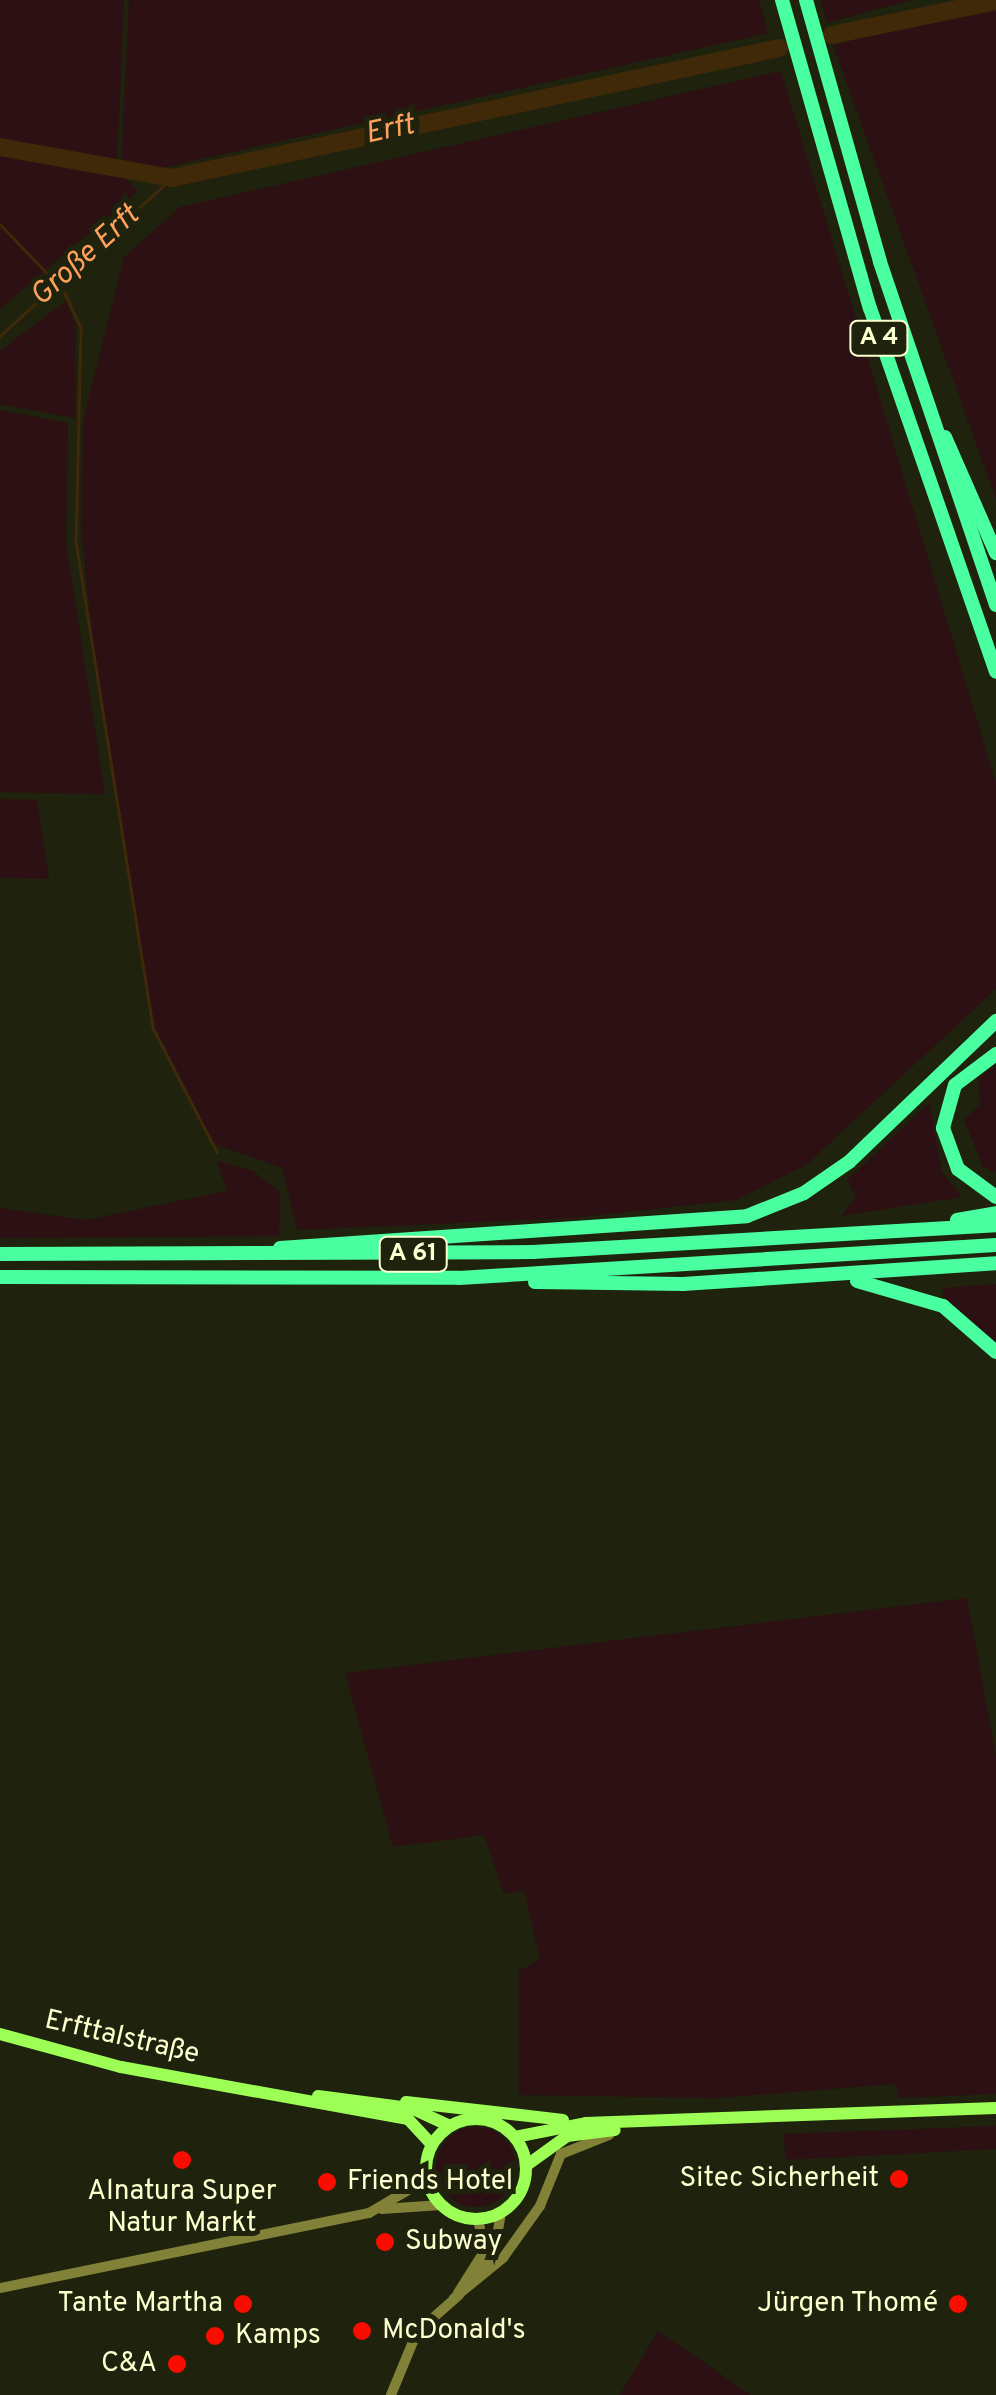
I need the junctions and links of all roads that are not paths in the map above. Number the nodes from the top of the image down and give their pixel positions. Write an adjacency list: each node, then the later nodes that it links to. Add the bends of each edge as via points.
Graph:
1 (782, 0): 6 (highway, A 4, via 875,324)
2 (806, 0): 3 (highway, A 4)
3 (912, 364): 4 (highway); 5 (highway, A 4)
4 (996, 554)
5 (996, 604)
6 (996, 672)
7 (996, 1020): 15 (highway, via 849,1162 804,1193 746,1216)
8 (996, 1054): 9 (highway, via 955,1085 943,1128 958,1169)
9 (996, 1197)
10 (996, 1213): 12 (highway)
11 (996, 1225): 12 (highway, A 61)
12 (876, 1234): 15 (highway, A 61, via 533,1252)
13 (996, 1245): 19 (highway, A 61)
14 (0, 1254): 15 (highway, A 61)
15 (203, 1256)
16 (996, 1263): 18 (highway)
17 (0, 1277): 19 (highway, A 61)
18 (832, 1277): 19 (highway, via 683,1284); 20 (highway, via 943,1306)
19 (460, 1278)
20 (996, 1352)
21 (0, 2034): 22 (main road, Erfttalstraße)
22 (234, 2088): 23 (main road); 30 (main road, via 408,2119)
23 (388, 2104): 25 (main road, via 480,2106 524,2120); 27 (main road)
24 (996, 2108): 26 (main road)
25 (586, 2123): 26 (main road); 29 (main road)
26 (636, 2124): 28 (main road)
27 (450, 2126): 29 (main road, via 484,2119); 30 (main road)
28 (621, 2130): 31 (main road, via 567,2136); 38 (street, via 560,2154 540,2206 504,2258)
29 (515, 2136): 31 (main road)
30 (432, 2145): 32 (main road)
31 (526, 2164): 35 (main road, via 520,2194)
32 (427, 2179): 33 (main road); 34 (street)
33 (441, 2205): 34 (street); 36 (main road)
34 (381, 2209): 37 (street)
35 (501, 2213): 36 (main road); 38 (street, via 484,2271)
36 (478, 2220): 38 (street, via 485,2235 480,2267)
37 (0, 2288)
38 (454, 2298): 39 (street, via 417,2332)
39 (391, 2395)

